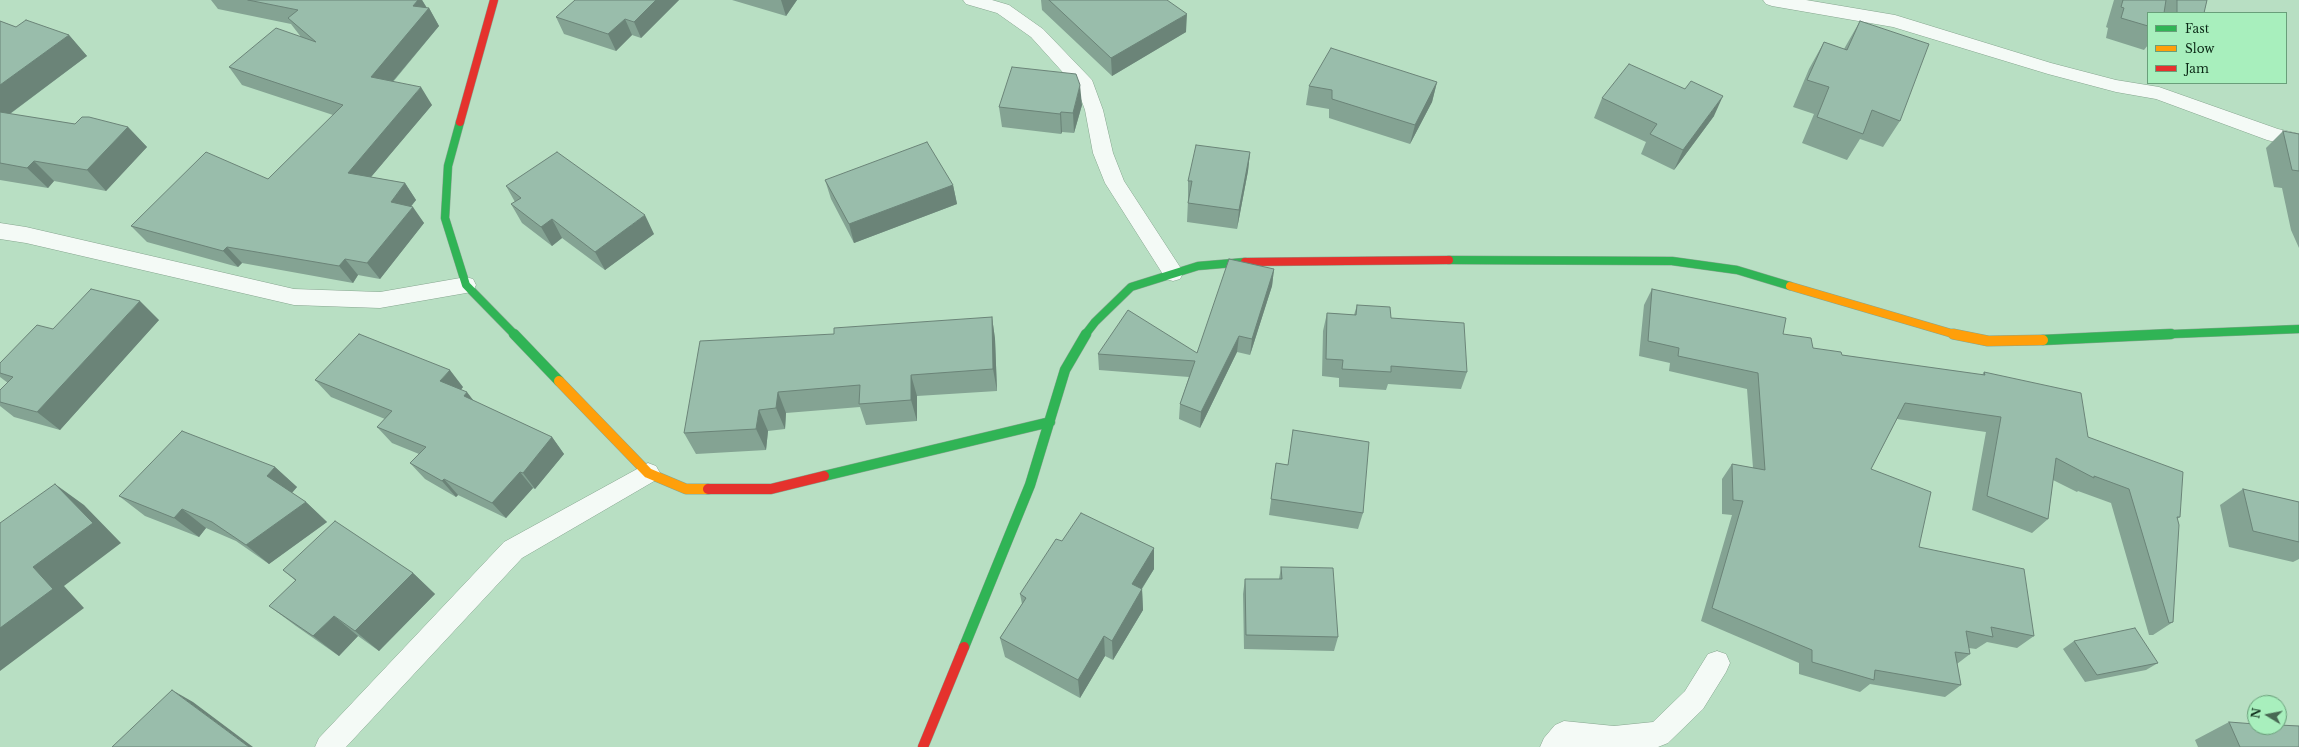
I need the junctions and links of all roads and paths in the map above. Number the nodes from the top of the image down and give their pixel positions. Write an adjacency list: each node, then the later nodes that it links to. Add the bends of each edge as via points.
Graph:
1 (494, 0): 7 (street, via 448,166 445,218)
2 (972, 0): 6 (street, via 1003,9 1037,33 1085,85 1094,110 1103,153 1115,184)
3 (1772, 0): 4 (street, via 1895,21 2048,68 2116,86 2159,93 2274,135)
4 (2299, 141)
5 (0, 231): 7 (street, via 294,297 380,300)
6 (1173, 273): 8 (street, via 1198,266 1237,262 1672,261 1737,270 1945,333 1988,341); 9 (street, via 1131,287 1095,322 1080,342 1065,370)
7 (466, 285): 10 (street)
8 (2299, 329)
9 (1050, 422): 10 (street, via 771,488 686,489); 13 (street, via 1030,484)
10 (648, 473): 12 (street, via 513,550)
11 (1717, 663): 14 (street, via 1694,700 1659,734 1614,739 1564,734)
12 (328, 747)
13 (923, 747)
14 (1553, 747)

